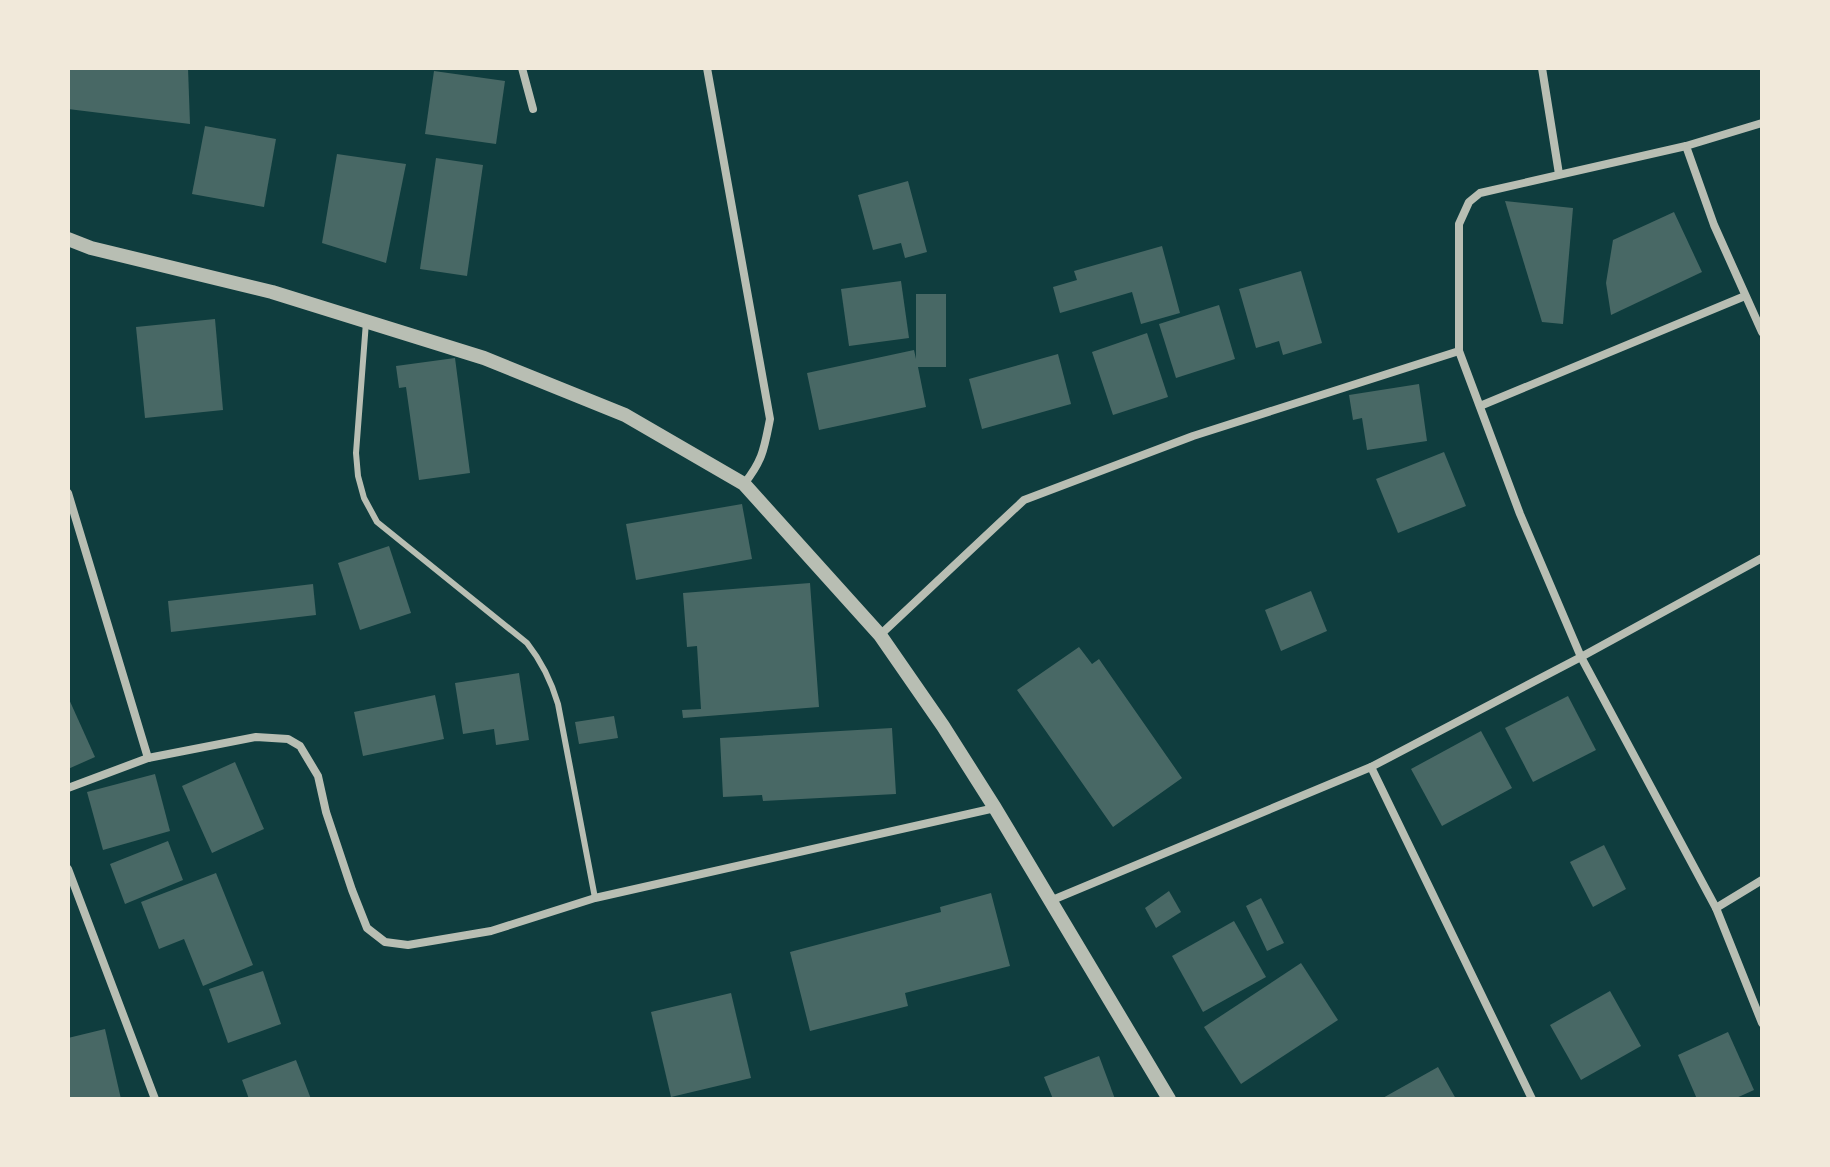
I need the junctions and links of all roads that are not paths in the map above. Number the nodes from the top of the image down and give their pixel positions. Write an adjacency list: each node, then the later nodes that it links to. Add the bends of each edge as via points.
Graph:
1 (522, 68): 4 (street)
2 (707, 68): 14 (street, via 770,419 758,466)
3 (1542, 68): 7 (street)
4 (533, 109)
5 (1762, 123): 6 (street)
6 (1686, 146): 7 (street); 9 (street)
7 (1559, 174): 12 (street, via 1480,193 1469,202 1458,234)
8 (68, 239): 10 (street)
9 (1745, 296): 11 (street); 13 (street)
10 (367, 322): 14 (street, via 484,358 625,415); 25 (lane, via 356,453 364,498 377,522 527,643 545,668 558,704)
11 (1762, 332)
12 (1459, 351): 13 (street); 17 (street, via 1193,436 1024,500)
13 (1480, 406): 18 (street)
14 (744, 484): 17 (street)
15 (68, 493): 19 (street)
16 (1762, 558): 18 (street)
17 (880, 635): 22 (street)
18 (1581, 657): 20 (street); 27 (street)
19 (148, 758): 21 (street); 25 (street, via 256,737 288,739 300,746 318,776 367,928 385,942 408,945 491,931)
20 (1371, 767): 26 (street); 31 (street)
21 (68, 788)
22 (995, 808): 25 (street); 26 (street)
23 (68, 869): 29 (street)
24 (1762, 880): 27 (street)
25 (595, 898)
26 (1050, 901): 30 (street)
27 (1716, 908): 28 (street)
28 (1762, 1023)
29 (155, 1099)
30 (1169, 1099)
31 (1532, 1099)

